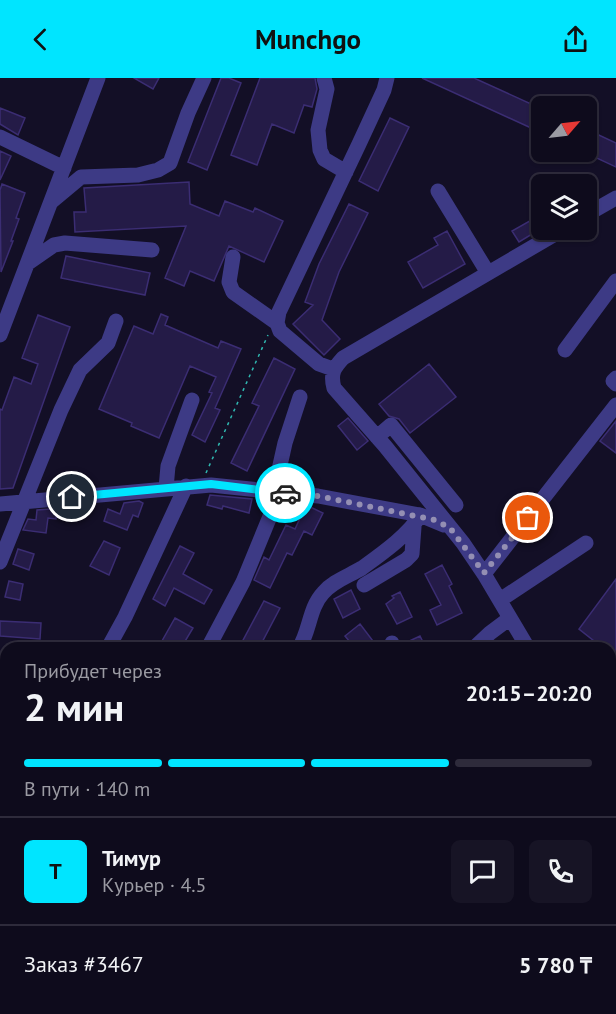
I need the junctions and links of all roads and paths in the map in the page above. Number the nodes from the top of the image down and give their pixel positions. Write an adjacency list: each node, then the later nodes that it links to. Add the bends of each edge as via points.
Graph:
1 (98, 78): 6 (street)
2 (204, 78): 10 (street, via 170,163 138,175 81,177)
3 (324, 78): 7 (street, via 327,89 318,130 320,150 324,159)
4 (387, 78): 7 (street)
5 (0, 137): 6 (street)
6 (64, 168): 10 (street)
7 (346, 172): 19 (street)
8 (438, 191): 16 (street)
9 (616, 198): 11 (street)
10 (51, 202): 15 (street)
11 (597, 209)
12 (545, 240): 16 (street)
13 (152, 250): 15 (street, via 65,243 54,245)
14 (233, 257): 19 (street, via 229,282 233,292)
15 (28, 263): 20 (street)
16 (488, 273): 22 (street, via 343,357)
17 (616, 281): 21 (street)
18 (116, 321): 33 (street, via 108,343 80,370)
19 (277, 323): 22 (street, via 280,331 319,364); 29 (path, via 269,333)
20 (0, 335)
21 (565, 350)
22 (333, 369): 28 (street, via 334,388)
23 (616, 378): 24 (street)
24 (616, 384)
25 (300, 397): 32 (street, via 285,443)
26 (192, 400): 31 (street, via 168,466)
27 (616, 405): 40 (street)
28 (377, 438): 35 (street, via 391,425); 37 (street)
29 (203, 485): 30 (street); 32 (street)
30 (186, 486): 31 (street); 44 (street)
31 (166, 488): 33 (street)
32 (277, 492): 36 (street, via 318,496); 45 (street, via 243,582)
33 (25, 501): 34 (street); 39 (street)
34 (0, 504)
35 (456, 505)
36 (417, 521): 37 (street, via 435,520); 41 (street, via 412,554); 46 (street, via 362,567 322,593)
37 (450, 528): 40 (street)
38 (586, 543): 42 (street)
39 (0, 562)
40 (484, 573): 42 (street)
41 (364, 585)
42 (500, 600): 43 (street)
43 (510, 618): 47 (street); 48 (street)
44 (111, 642)
45 (211, 642)
46 (303, 642)
47 (480, 642)
48 (524, 642)

